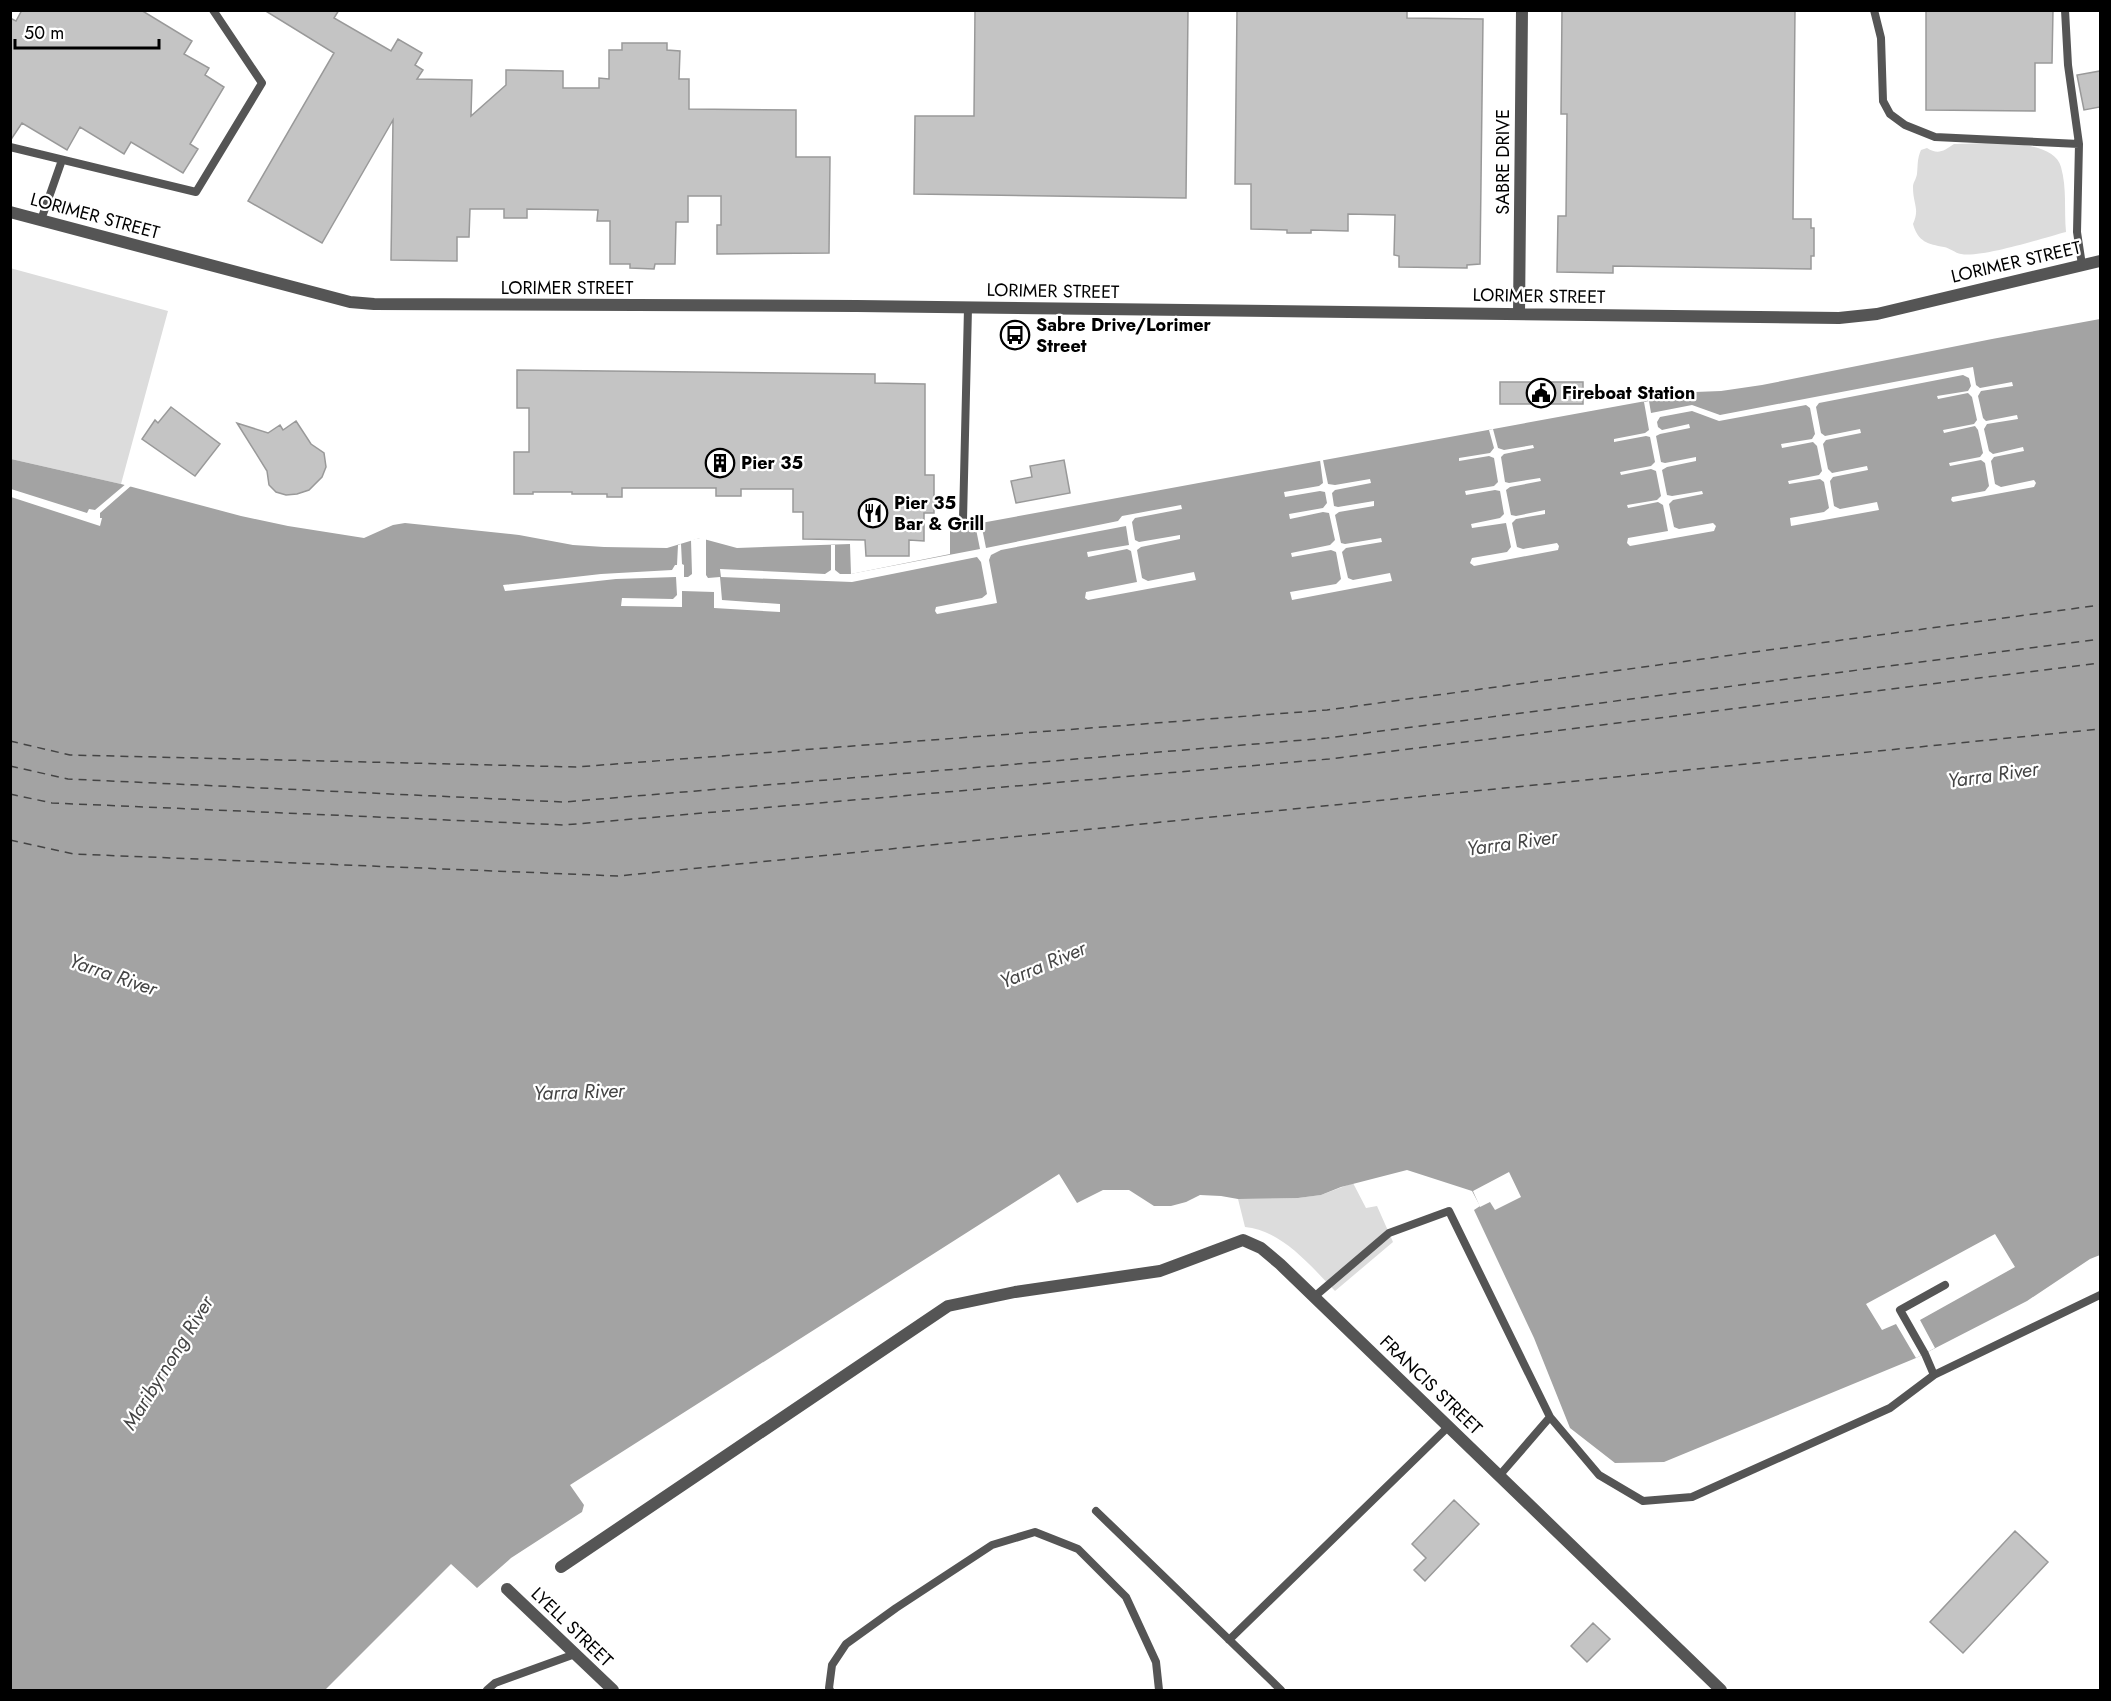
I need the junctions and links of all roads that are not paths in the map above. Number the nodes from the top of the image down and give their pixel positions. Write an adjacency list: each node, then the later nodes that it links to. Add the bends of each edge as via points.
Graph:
1 (213, 10): 7 (lane, via 262,83 196,192)
2 (1522, 10): 13 (street, SABRE DRIVE)
3 (1874, 10): 5 (lane, via 1881,38 1882,101 1890,114 1905,125 1935,137)
4 (2065, 10): 5 (lane)
5 (2079, 144): 11 (lane, via 2077,232)
6 (10, 147): 7 (lane)
7 (62, 160): 9 (lane)
8 (10, 212): 9 (street, LORIMER STREET)
9 (41, 220): 12 (street, LORIMER STREET, via 362,304)
10 (2100, 261): 11 (street, LORIMER STREET)
11 (2082, 265): 13 (street, LORIMER STREET, via 1852,317)
12 (968, 308): 13 (street, LORIMER STREET); 14 (lane)
13 (1519, 314)
14 (963, 520)
15 (1945, 1284): 18 (lane, via 1900,1310)
16 (2100, 1295): 18 (lane)
17 (1314, 1297): 19 (lane, via 1389,1233 1449,1211); 20 (street, FRANCIS STREET); 23 (street, FRANCIS STREET, via 1261,1248 1243,1240 1160,1270 948,1306)
18 (1934, 1375): 19 (lane, via 1890,1408 1692,1497 1643,1501 1599,1475)
19 (1550, 1417): 21 (lane)
20 (1448, 1426): 21 (street, FRANCIS STREET); 25 (lane)
21 (1499, 1476): 32 (street, FRANCIS STREET)
22 (1096, 1511): 25 (lane)
23 (561, 1567)
24 (507, 1588): 26 (street, LYELL STREET)
25 (1229, 1640): 31 (lane)
26 (575, 1654): 27 (lane, via 495,1683); 28 (street, LYELL STREET)
27 (487, 1690)
28 (613, 1690)
29 (830, 1690): 30 (lane, via 832,1665 846,1644 992,1545 1035,1532 1078,1549 1126,1597 1156,1662)
30 (1159, 1690)
31 (1281, 1690)
32 (1721, 1690)

